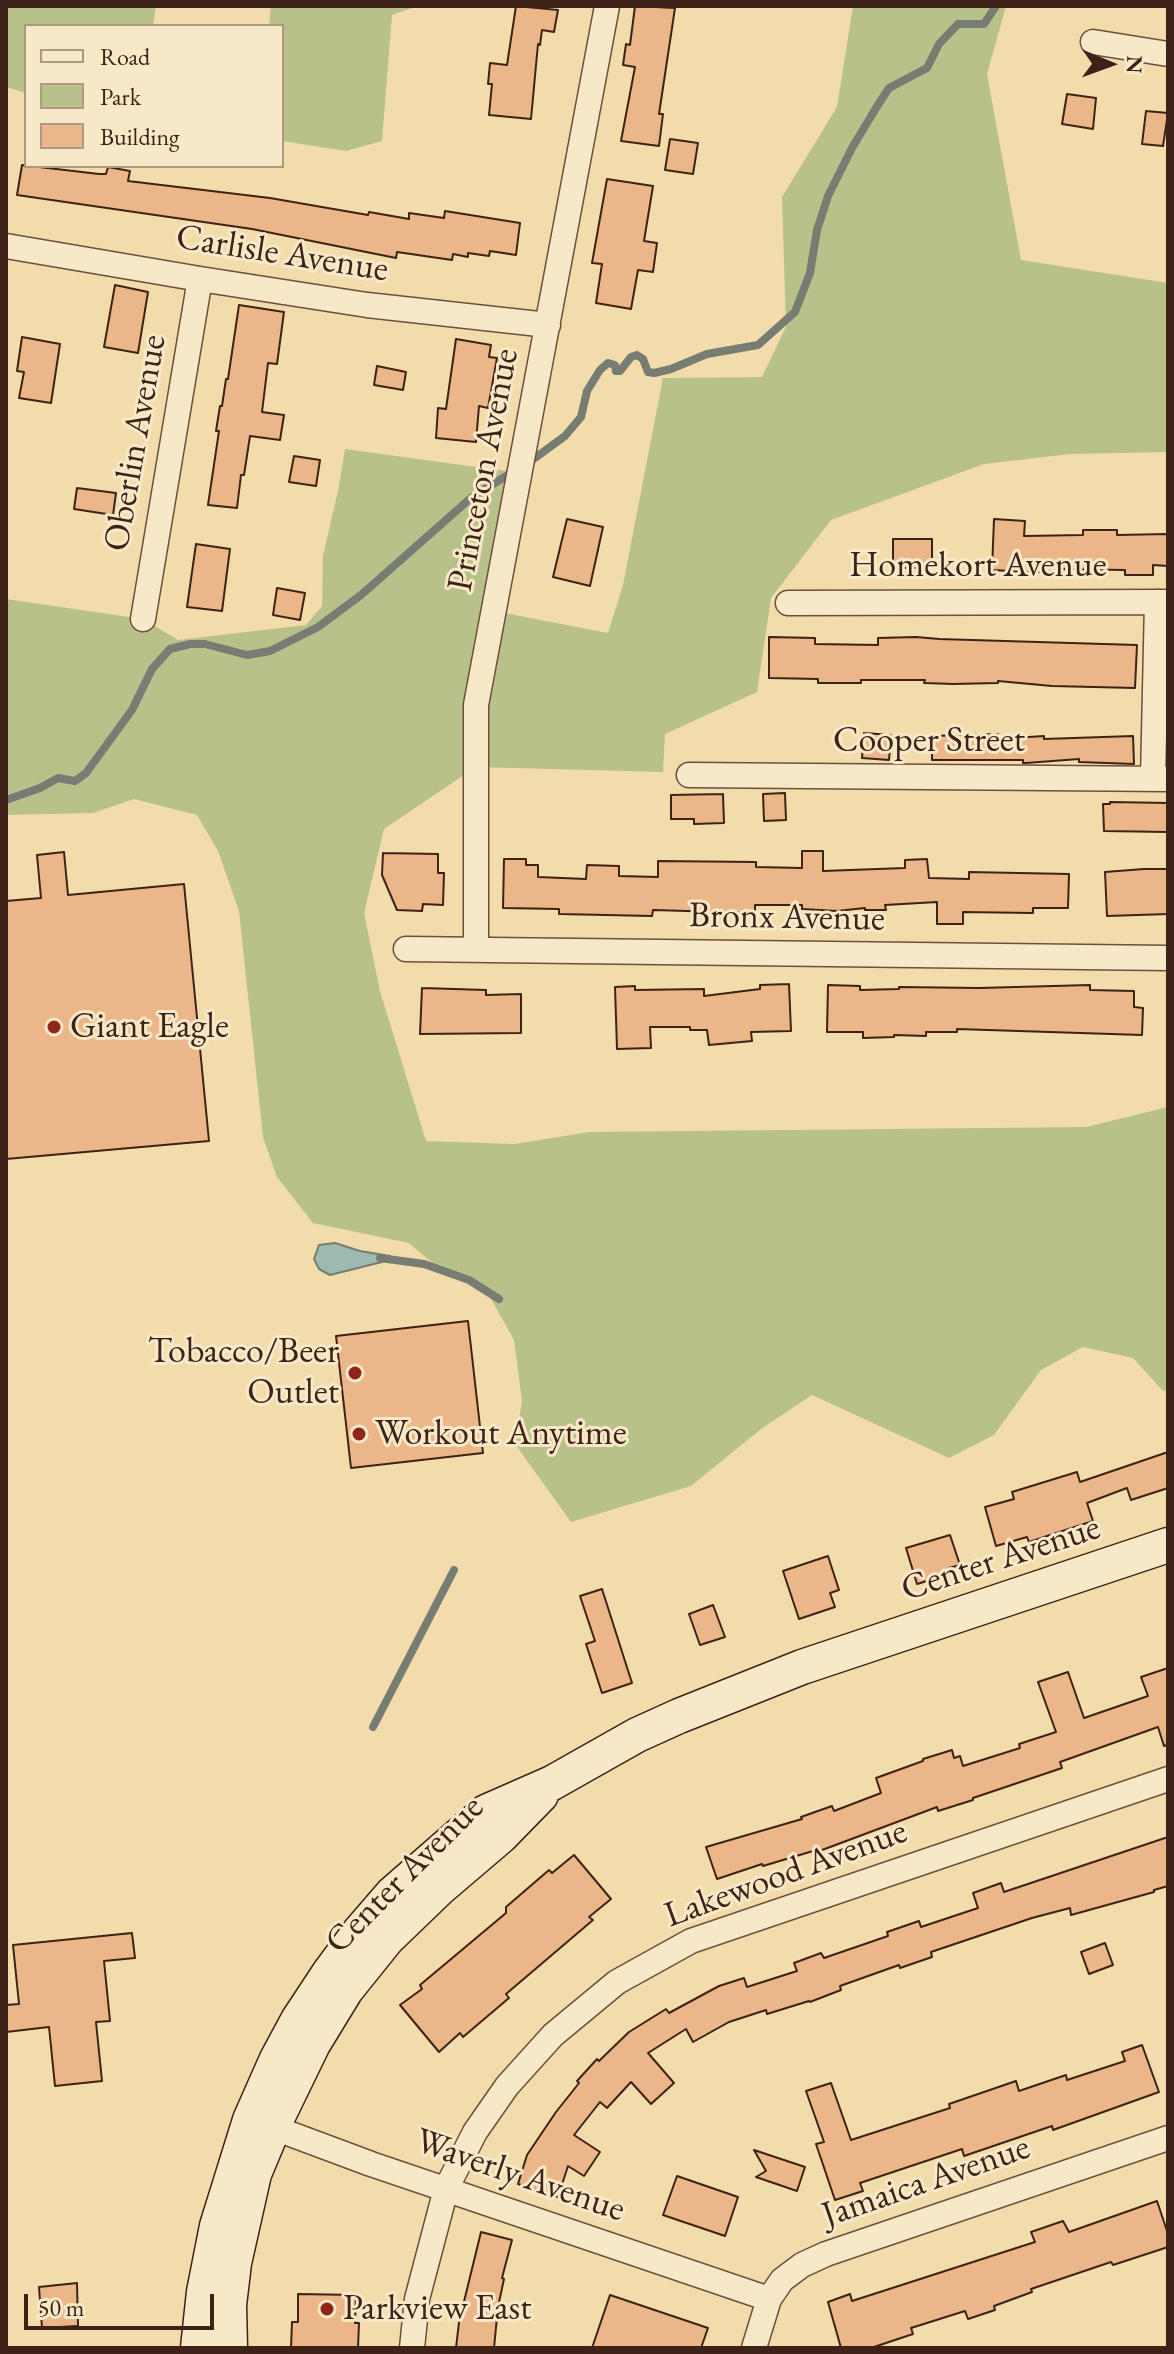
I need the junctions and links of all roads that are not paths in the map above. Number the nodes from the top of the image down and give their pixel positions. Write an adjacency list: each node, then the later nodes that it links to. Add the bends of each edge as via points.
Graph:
1 (607, 6): 6 (street, Princeton Avenue)
2 (1093, 42): 3 (street)
3 (1168, 54)
4 (6, 246): 5 (street, Carlisle Avenue)
5 (200, 279): 6 (street, Carlisle Avenue); 9 (street, Oberlin Avenue)
6 (548, 325): 13 (street, Princeton Avenue, via 476,705)
7 (1162, 602): 8 (street, Homekort Avenue); 11 (street)
8 (788, 603)
9 (143, 619)
10 (689, 775): 11 (street, Cooper Street)
11 (1160, 779)
12 (406, 949): 13 (street, Bronx Avenue)
13 (476, 950): 14 (street, Bronx Avenue)
14 (1168, 958)
15 (1168, 1545): 17 (street, Center Avenue, via 802,1667 637,1735 552,1783 486,1812 392,1894 360,1931 277,2059)
16 (1168, 1779): 19 (street, Lakewood Avenue, via 691,1941 617,1982 553,2035 507,2086 475,2132)
17 (262, 2124): 19 (street, Waverly Avenue); 21 (street, Center Avenue, via 217,2226); 22 (street, Center Avenue, via 234,2263)
18 (1168, 2138): 20 (street, Jamaica Avenue, via 826,2254 782,2280)
19 (446, 2189): 20 (street, Waverly Avenue); 23 (street, Lakewood Avenue, via 417,2299)
20 (769, 2299): 24 (street, Jamaica Avenue)
21 (198, 2348)
22 (230, 2348)
23 (412, 2348)
24 (754, 2348)

